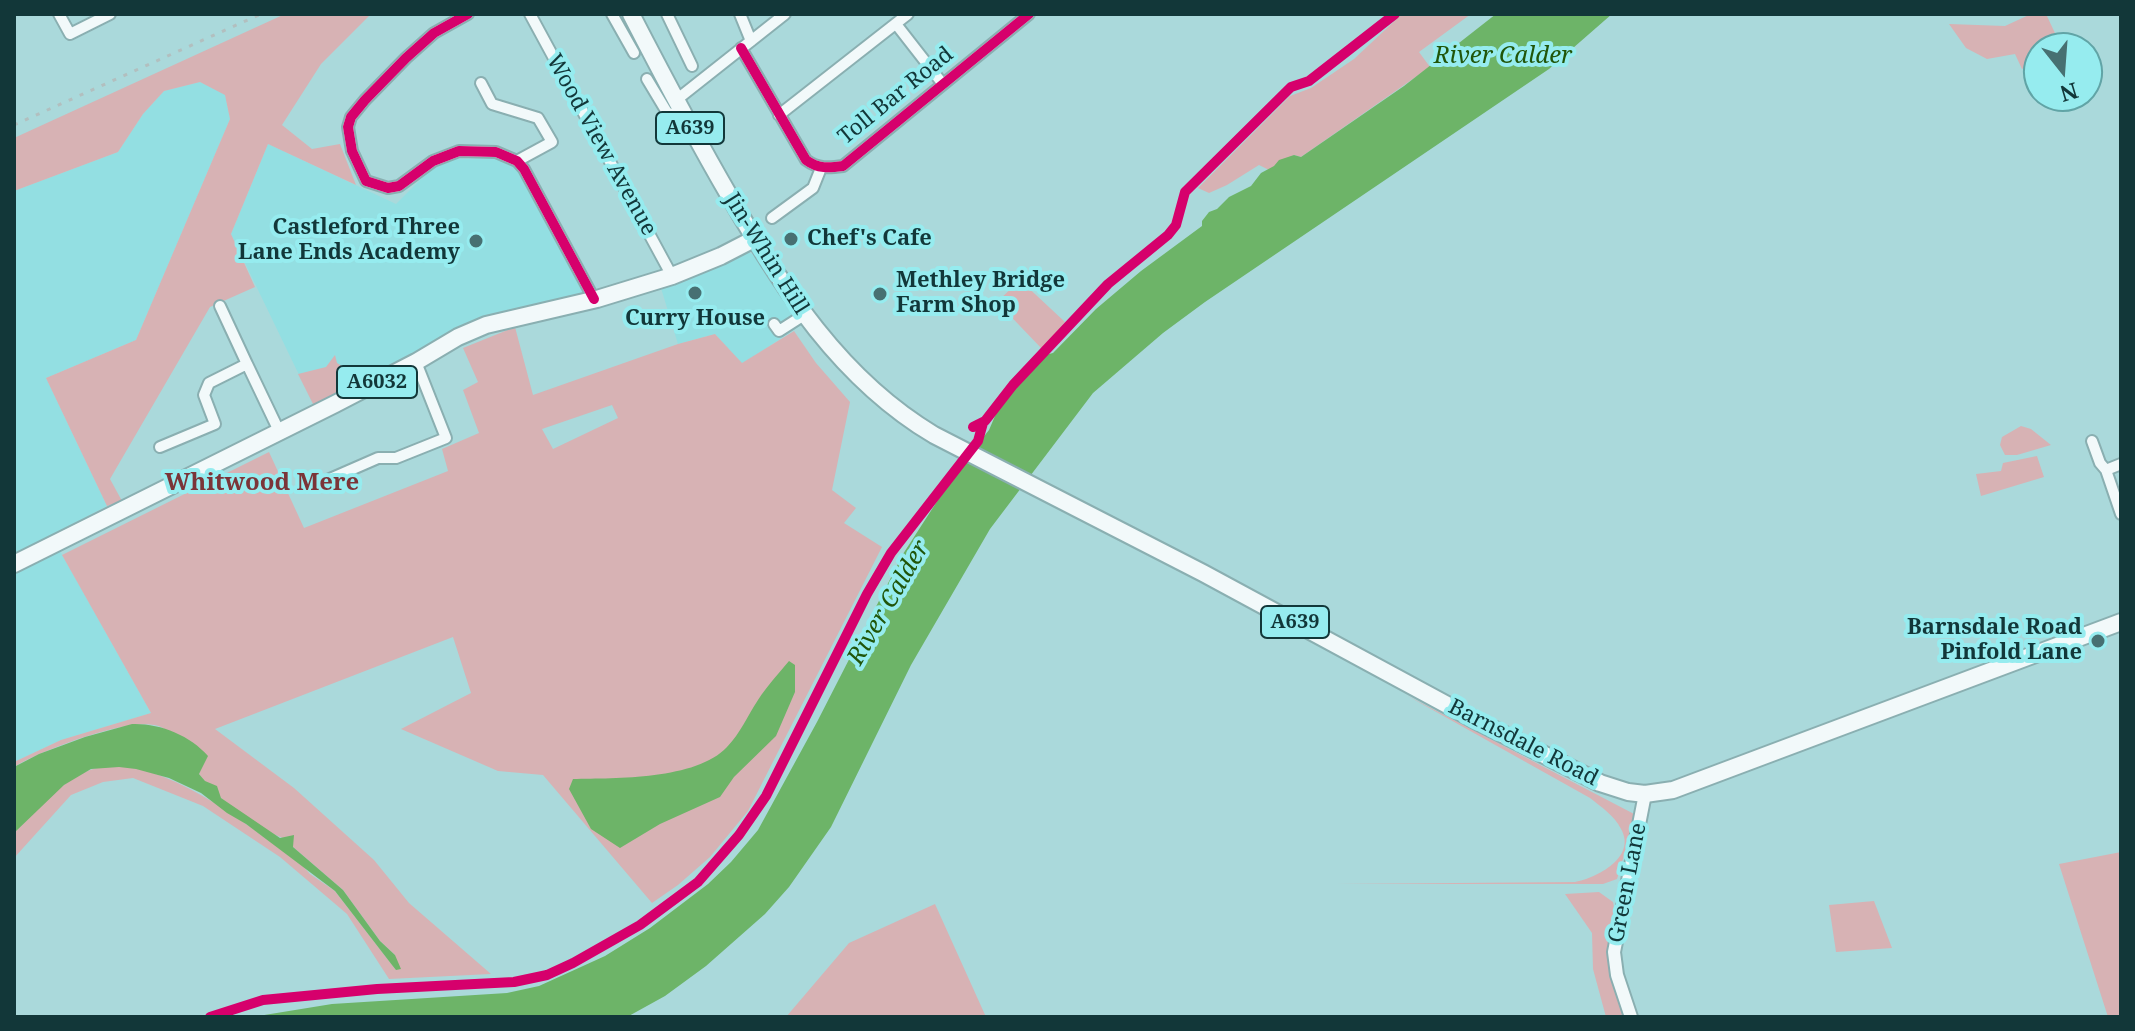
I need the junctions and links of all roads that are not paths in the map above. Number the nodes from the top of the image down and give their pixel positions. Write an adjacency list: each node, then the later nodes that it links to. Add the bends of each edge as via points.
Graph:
1 (59, 14): 2 (street, via 70,34)
2 (110, 14)
3 (468, 14): 22 (street, via 434,33 351,117 348,136 358,167 366,181 388,188 459,151 496,152)
4 (530, 14): 26 (street, Wood View Avenue)
5 (612, 14): 15 (street)
6 (631, 14): 20 (main road, Jin-Whin Hill / A639)
7 (667, 14): 16 (street)
8 (740, 14): 13 (street)
9 (785, 14): 13 (street)
10 (908, 14): 12 (street)
11 (1029, 14): 19 (street, Toll Bar Road)
12 (896, 24): 19 (street); 21 (street)
13 (751, 41): 14 (street)
14 (741, 48): 20 (street); 21 (street)
15 (634, 53)
16 (692, 66)
17 (647, 79): 20 (street, via 668,114)
18 (481, 83): 22 (street, via 492,104 538,118 552,142)
19 (942, 83): 23 (street, Toll Bar Road, via 843,166)
20 (678, 107): 25 (main road, Jin-Whin Hill / A639)
21 (779, 115): 23 (street, via 806,160)
22 (517, 161): 27 (street)
23 (821, 168): 24 (street, via 813,188)
24 (772, 218)
25 (754, 239): 26 (main road, A6032); 29 (main road, Jin-Whin Hill / A639)
26 (672, 276): 27 (main road, A6032)
27 (594, 299): 31 (main road, A6032, via 486,325)
28 (220, 306): 32 (street)
29 (804, 315): 30 (street, via 779,331); 36 (main road, Jin-Whin Hill / A639, via 863,383 900,414)
30 (774, 324)
31 (416, 362): 33 (main road, A6032); 39 (street, via 446,438 396,458 378,458)
32 (247, 364): 33 (street); 35 (street, via 209,383 204,395 215,424)
33 (279, 431): 41 (main road, A6032)
34 (2092, 441): 38 (street)
35 (160, 447)
36 (956, 447): 43 (main road, Barnsdale Road / A639, via 1587,777)
37 (2121, 464): 38 (street)
38 (2106, 470): 40 (street)
39 (323, 482)
40 (2121, 514)
41 (14, 564)
42 (2121, 622): 43 (main road, Barnsdale Road / A639, via 1689,785)
43 (1645, 794): 44 (street, Green Lane, via 1614,952)
44 (1631, 1017)

